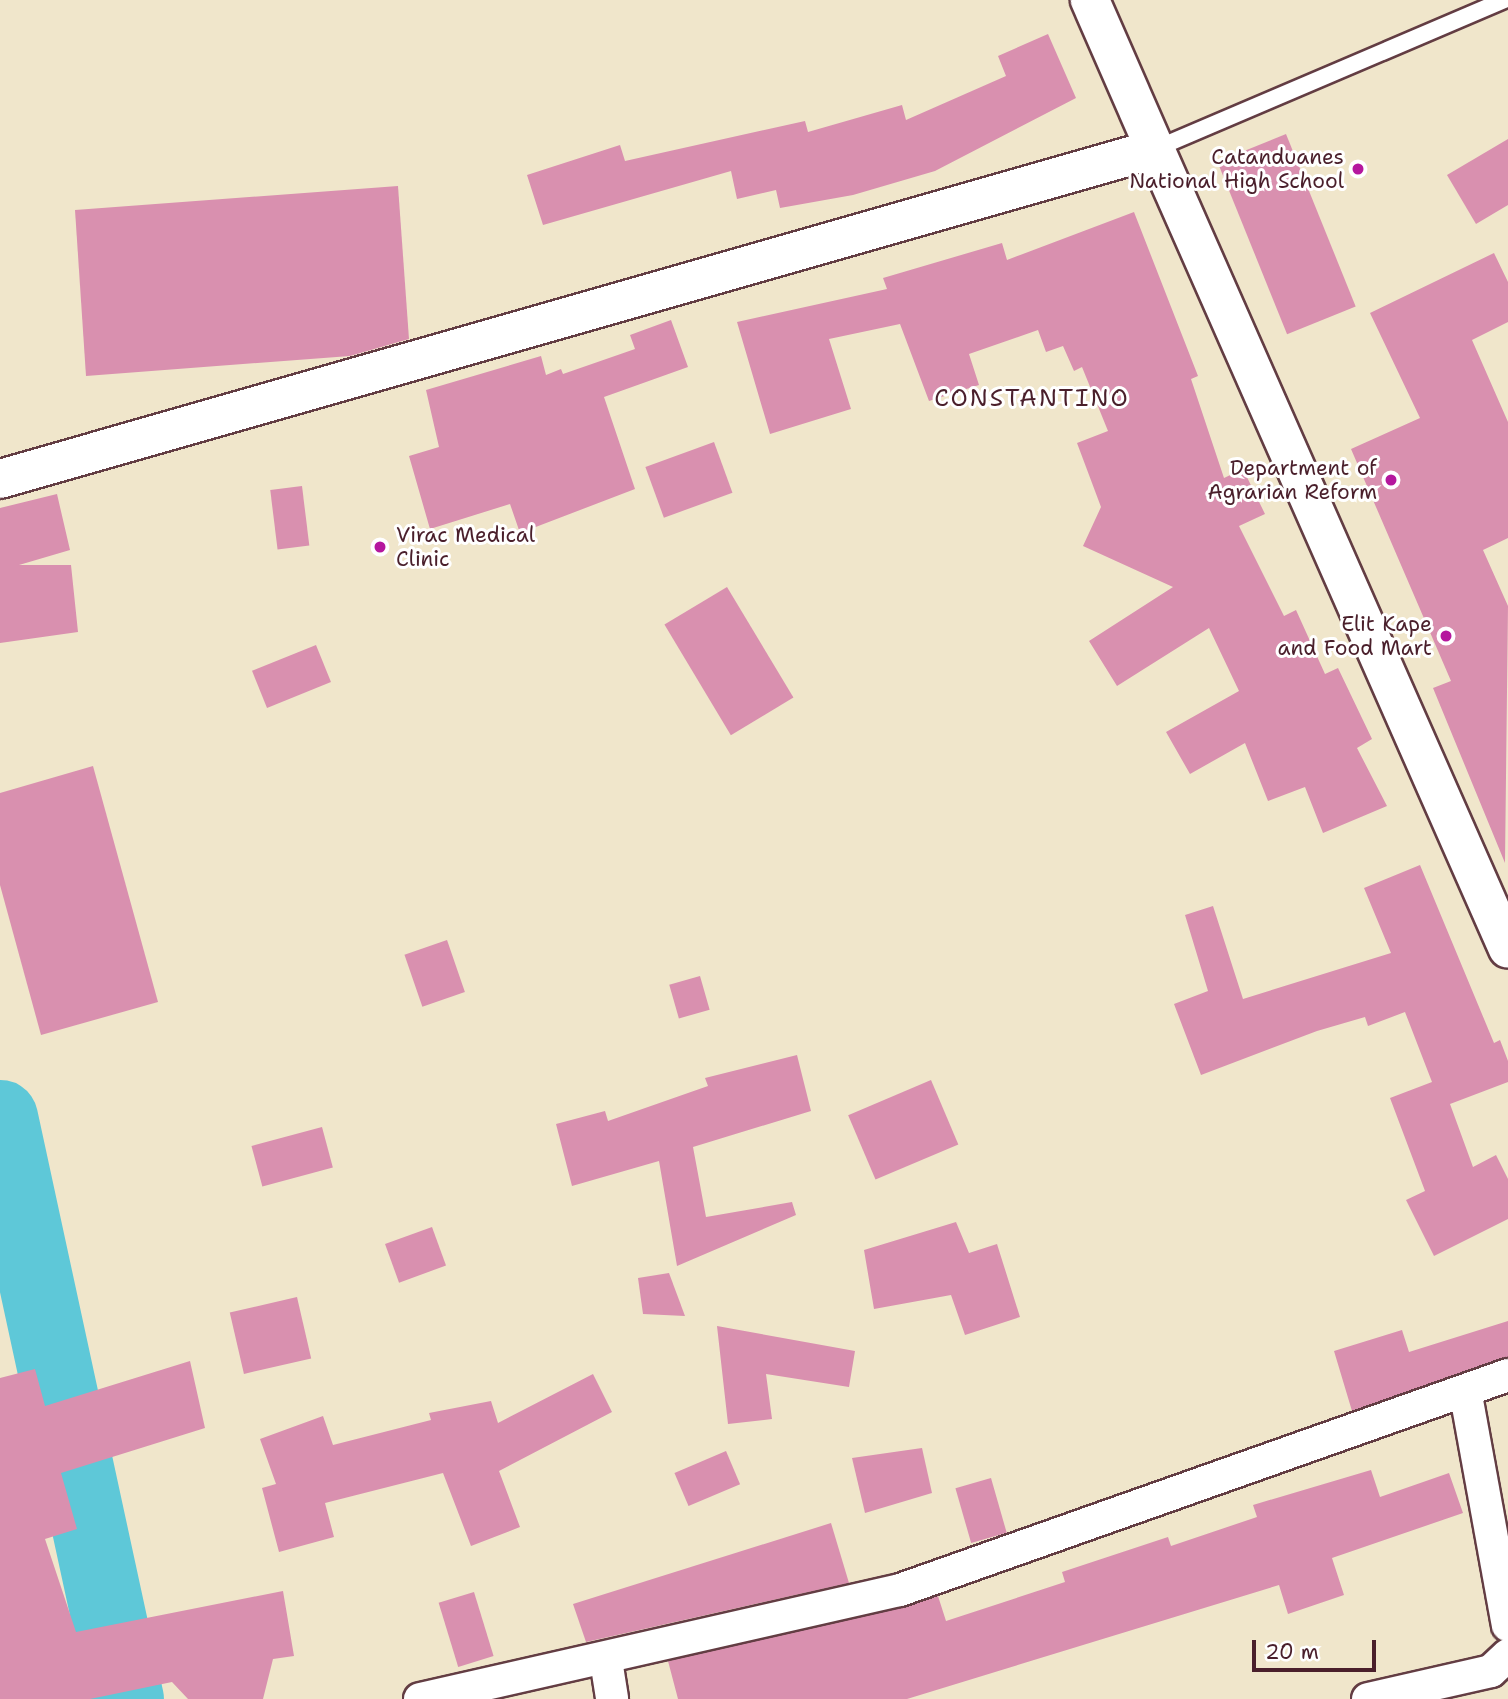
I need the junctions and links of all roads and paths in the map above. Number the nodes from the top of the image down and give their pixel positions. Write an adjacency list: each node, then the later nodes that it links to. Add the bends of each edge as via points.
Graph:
1 (1090, 0): 3 (main road)
2 (1505, 0): 3 (lane)
3 (1155, 149): 4 (main road); 5 (main road)
4 (0, 479)
5 (1508, 949)
6 (1508, 1376): 7 (street)
7 (1466, 1395): 8 (street); 10 (street, via 900,1590)
8 (1508, 1625)
9 (1508, 1655): 13 (street, via 1491,1671)
10 (606, 1660): 11 (street); 12 (street)
11 (420, 1699)
12 (612, 1699)
13 (1368, 1699)

